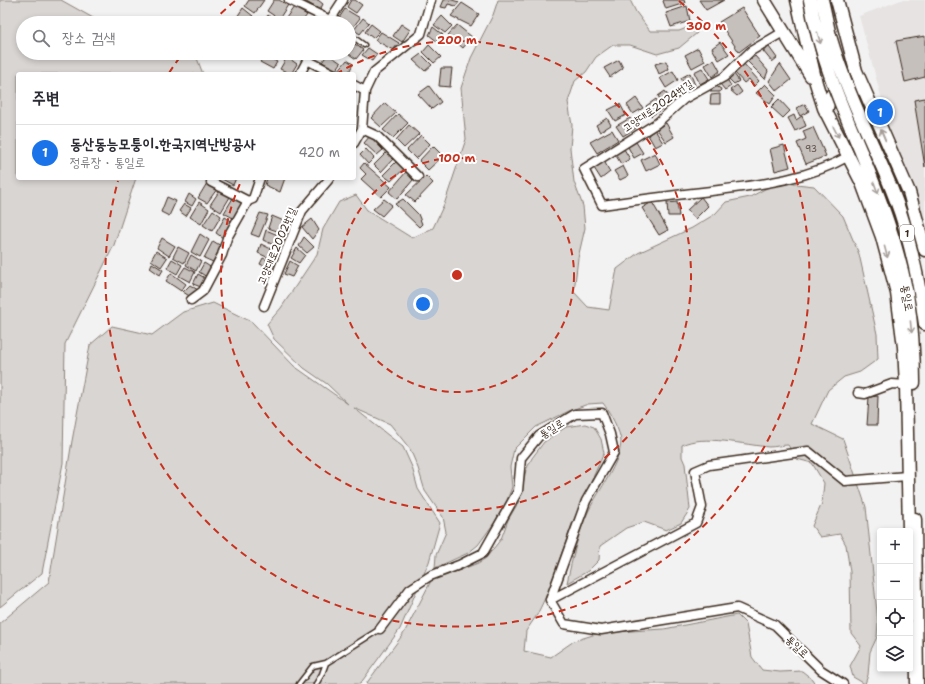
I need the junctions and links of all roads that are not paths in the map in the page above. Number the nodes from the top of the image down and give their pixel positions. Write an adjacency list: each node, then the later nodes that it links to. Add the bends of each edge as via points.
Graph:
1 (289, 0): 9 (street)
2 (343, 0): 10 (street)
3 (431, 0): 20 (street, via 421,34 374,72)
4 (764, 0): 11 (main road)
5 (810, 0): 41 (main road, 통일로 / 1, one-way to 41, bridge, via 834,88 875,185 891,231 907,293 914,352)
6 (822, 0): 34 (main road, 통일로 / 1, bridge, via 837,58 907,234)
7 (838, 0): 8 (main road); 21 (main road, via 856,71)
8 (796, 2): 18 (main road)
9 (320, 16)
10 (334, 16)
11 (783, 32): 18 (main road); 25 (street, 고양대로2024번길, via 751,51 724,77 684,99 657,123 584,169 602,205 751,186 803,176)
12 (356, 39): 13 (lane)
13 (364, 45)
14 (307, 60): 16 (street)
15 (313, 60): 17 (street)
16 (301, 72)
17 (331, 72)
18 (816, 83): 22 (main road)
19 (356, 86): 20 (street)
20 (365, 91): 23 (street)
21 (865, 91): 22 (main road, via 852,87 842,88 831,96); 31 (main road, one-way to 21, via 909,192)
22 (826, 112): 25 (main road, one-way to 25)
23 (362, 129): 24 (street); 26 (street, via 377,136)
24 (356, 140)
25 (848, 156): 35 (main road, one-way to 35, via 862,183 882,238 897,293)
26 (418, 177)
27 (259, 180): 30 (street, via 254,199)
28 (328, 180): 33 (street, 고양대로2002번길, via 302,211)
29 (210, 182): 30 (street)
30 (248, 201): 32 (street, via 202,291)
31 (925, 250)
32 (191, 300)
33 (264, 306)
34 (925, 324)
35 (906, 385): 36 (street, via 892,384 865,394); 37 (main road)
36 (858, 393)
37 (907, 476): 38 (main road); 40 (street, via 844,481 808,451 709,465 695,471 702,508 696,523)
38 (909, 528)
39 (912, 564): 41 (main road)
40 (550, 600): 42 (street, 통일로, via 586,501 614,452 602,413 575,414 539,436 521,458 518,491 483,553 430,576 410,589); 46 (street, 통일로, via 564,624 601,630 737,608 774,626 821,670)
41 (917, 602): 47 (main road, 통일로 / 1)
42 (380, 629): 43 (lane)
43 (326, 664): 44 (lane, via 312,666); 45 (lane)
44 (299, 684)
45 (316, 684)
46 (843, 684)
47 (917, 684)

